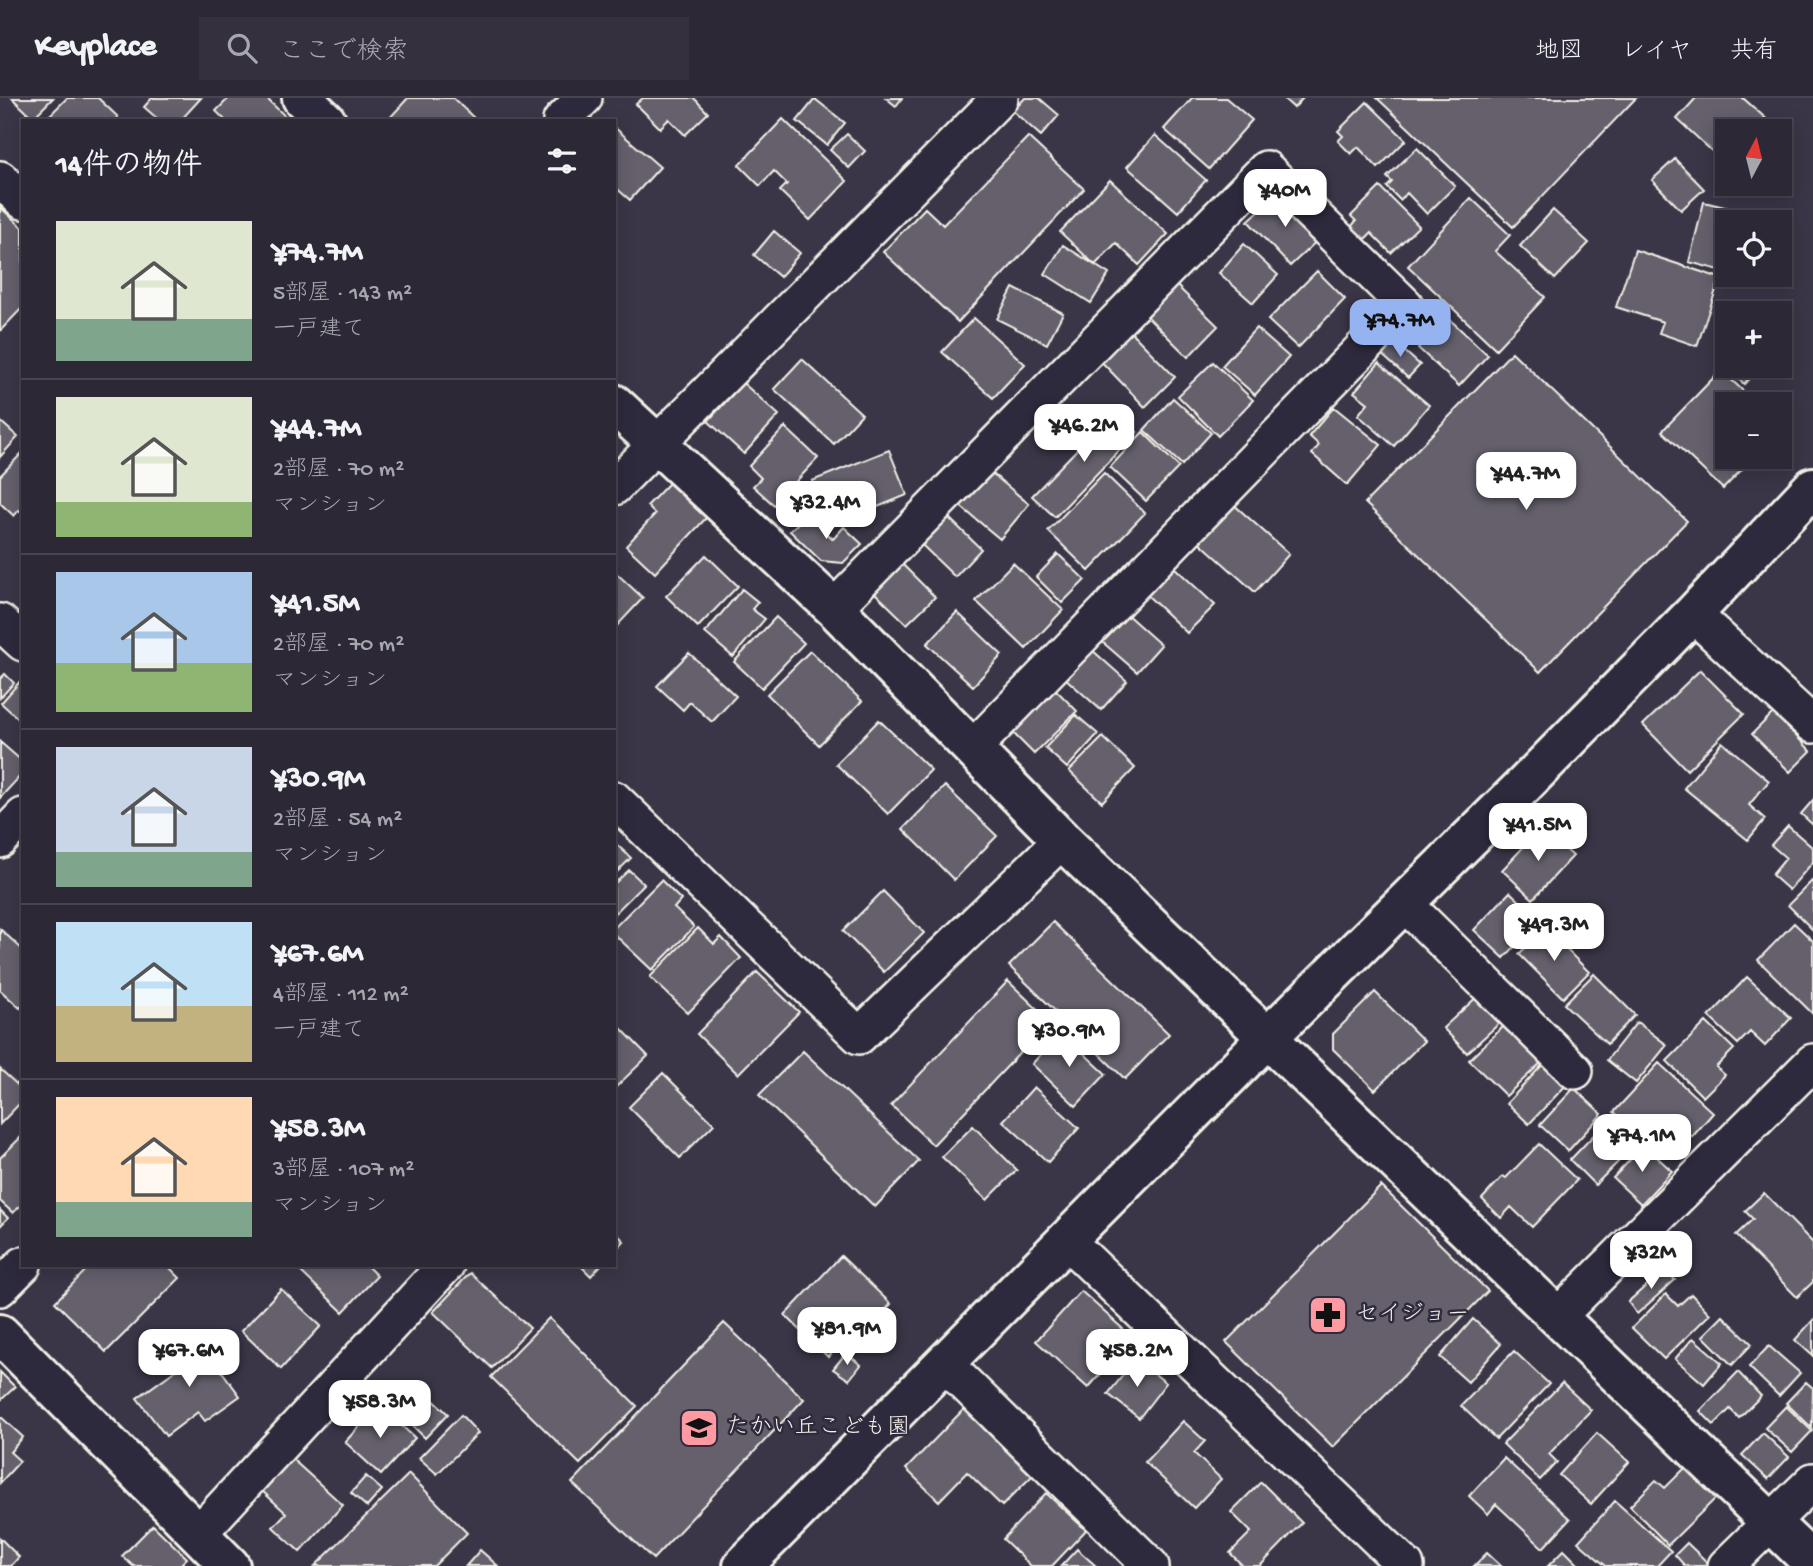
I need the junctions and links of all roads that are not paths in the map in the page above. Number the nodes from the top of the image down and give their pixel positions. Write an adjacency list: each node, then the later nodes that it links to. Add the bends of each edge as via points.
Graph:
1 (302, 98): 4 (street)
2 (584, 98): 5 (street)
3 (1000, 98): 9 (street)
4 (324, 119)
5 (563, 119)
6 (0, 179): 7 (street)
7 (21, 199)
8 (616, 406): 9 (street)
9 (656, 445): 10 (street); 12 (street)
10 (616, 485)
11 (1813, 488): 13 (street)
12 (834, 608): 17 (street); 17 (street, via 1266,169 1405,305)
13 (1693, 614): 16 (street); 22 (street)
14 (0, 622): 15 (street)
15 (21, 641)
16 (1813, 725)
17 (973, 748): 20 (street)
18 (616, 801): 20 (street, via 859,1036)
19 (21, 818): 21 (street)
20 (1062, 839): 23 (street)
21 (0, 840)
22 (1404, 903): 23 (street); 25 (street)
23 (1267, 1038): 26 (street); 30 (street)
24 (1813, 1062): 30 (street)
25 (1575, 1071)
26 (1067, 1241): 32 (street); 40 (street)
27 (21, 1267): 29 (street)
28 (444, 1267): 35 (street)
29 (0, 1288)
30 (1558, 1316): 34 (street)
31 (0, 1334): 35 (street)
32 (945, 1364): 38 (street); 39 (street)
33 (1813, 1481): 34 (street)
34 (1772, 1522): 36 (street); 41 (street)
35 (199, 1533): 37 (street)
36 (1813, 1563)
37 (230, 1566)
38 (743, 1566)
39 (1151, 1566)
40 (1406, 1566)
41 (1726, 1566)

